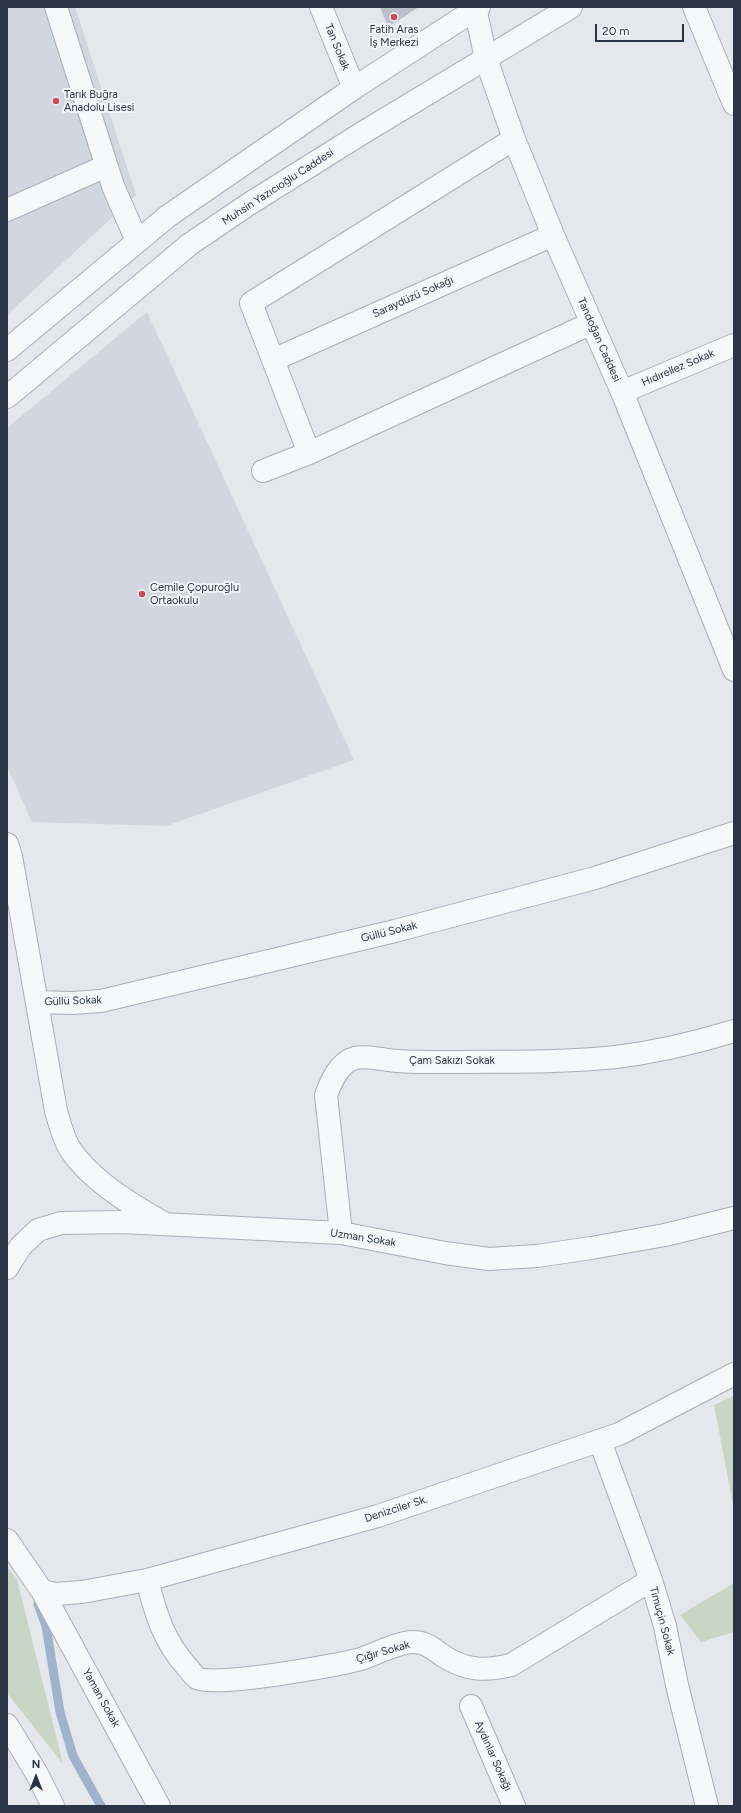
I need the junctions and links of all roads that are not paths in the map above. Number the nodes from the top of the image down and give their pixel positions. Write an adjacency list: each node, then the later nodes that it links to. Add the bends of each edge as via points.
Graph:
1 (56, 7): 10 (street)
2 (320, 7): 7 (street, Tan Sokak)
3 (571, 7): 6 (street, Muhsin Yazıcıoğlu Caddesi)
4 (694, 7): 8 (street)
5 (477, 8): 6 (street, Tandoğan Caddesi); 7 (street)
6 (486, 59): 9 (street, Tandoğan Caddesi); 19 (street, Muhsin Yazıcıoğlu Caddesi, via 358,136 190,244)
7 (354, 88): 13 (street, via 168,216)
8 (734, 104)
9 (514, 139): 12 (street, Tandoğan Caddesi); 17 (street, via 251,303)
10 (106, 166): 11 (street); 13 (street)
11 (7, 210)
12 (553, 235): 14 (street, Tandoğan Caddesi); 17 (street, Saraydüzü Sokağı)
13 (138, 241): 16 (street)
14 (592, 324): 18 (street, Tandoğan Caddesi); 20 (street)
15 (734, 345): 18 (street, Hıdırellez Sokak)
16 (7, 350)
17 (273, 360): 20 (street)
18 (622, 392): 22 (street, Tandoğan Caddesi)
19 (7, 397)
20 (309, 453): 21 (street)
21 (263, 470)
22 (733, 666)
23 (734, 833): 25 (street, Güllü Sokak, via 595,878 387,933 101,1001)
24 (7, 844): 25 (street)
25 (38, 1002): 28 (street, via 56,1111 70,1149 113,1191)
26 (734, 1031): 29 (street, Çam Sakızı Sokak, via 695,1043 616,1057 415,1062 354,1058 343,1066 332,1080 326,1096)
27 (734, 1218): 29 (street, Uzman Sokak, via 665,1235 591,1248 538,1256 489,1259 446,1254)
28 (166, 1224): 29 (street, Uzman Sokak); 30 (street, Uzman Sokak, via 61,1223 38,1230 21,1246)
29 (341, 1233)
30 (7, 1268)
31 (734, 1374): 32 (street, Denizciler Sk., via 619,1434)
32 (600, 1441): 34 (street, Denizciler Sk., via 378,1516); 35 (street, Timuçin Sokak)
33 (7, 1540): 36 (street, Yaman Sokak)
34 (146, 1580): 35 (street, Çığır Sokak, via 159,1625 176,1653 197,1678 204,1681 295,1672 360,1659 412,1642 429,1645 469,1669 495,1669 511,1665); 36 (street, Denizciler Sk., via 82,1592 55,1594)
35 (651, 1580): 42 (street, Timuçin Sokak, via 665,1626)
36 (42, 1591): 40 (street, Yaman Sokak)
37 (471, 1706): 41 (street, Aydınlar Sokağı)
38 (7, 1725): 39 (street)
39 (53, 1806)
40 (159, 1806)
41 (514, 1806)
42 (707, 1806)

